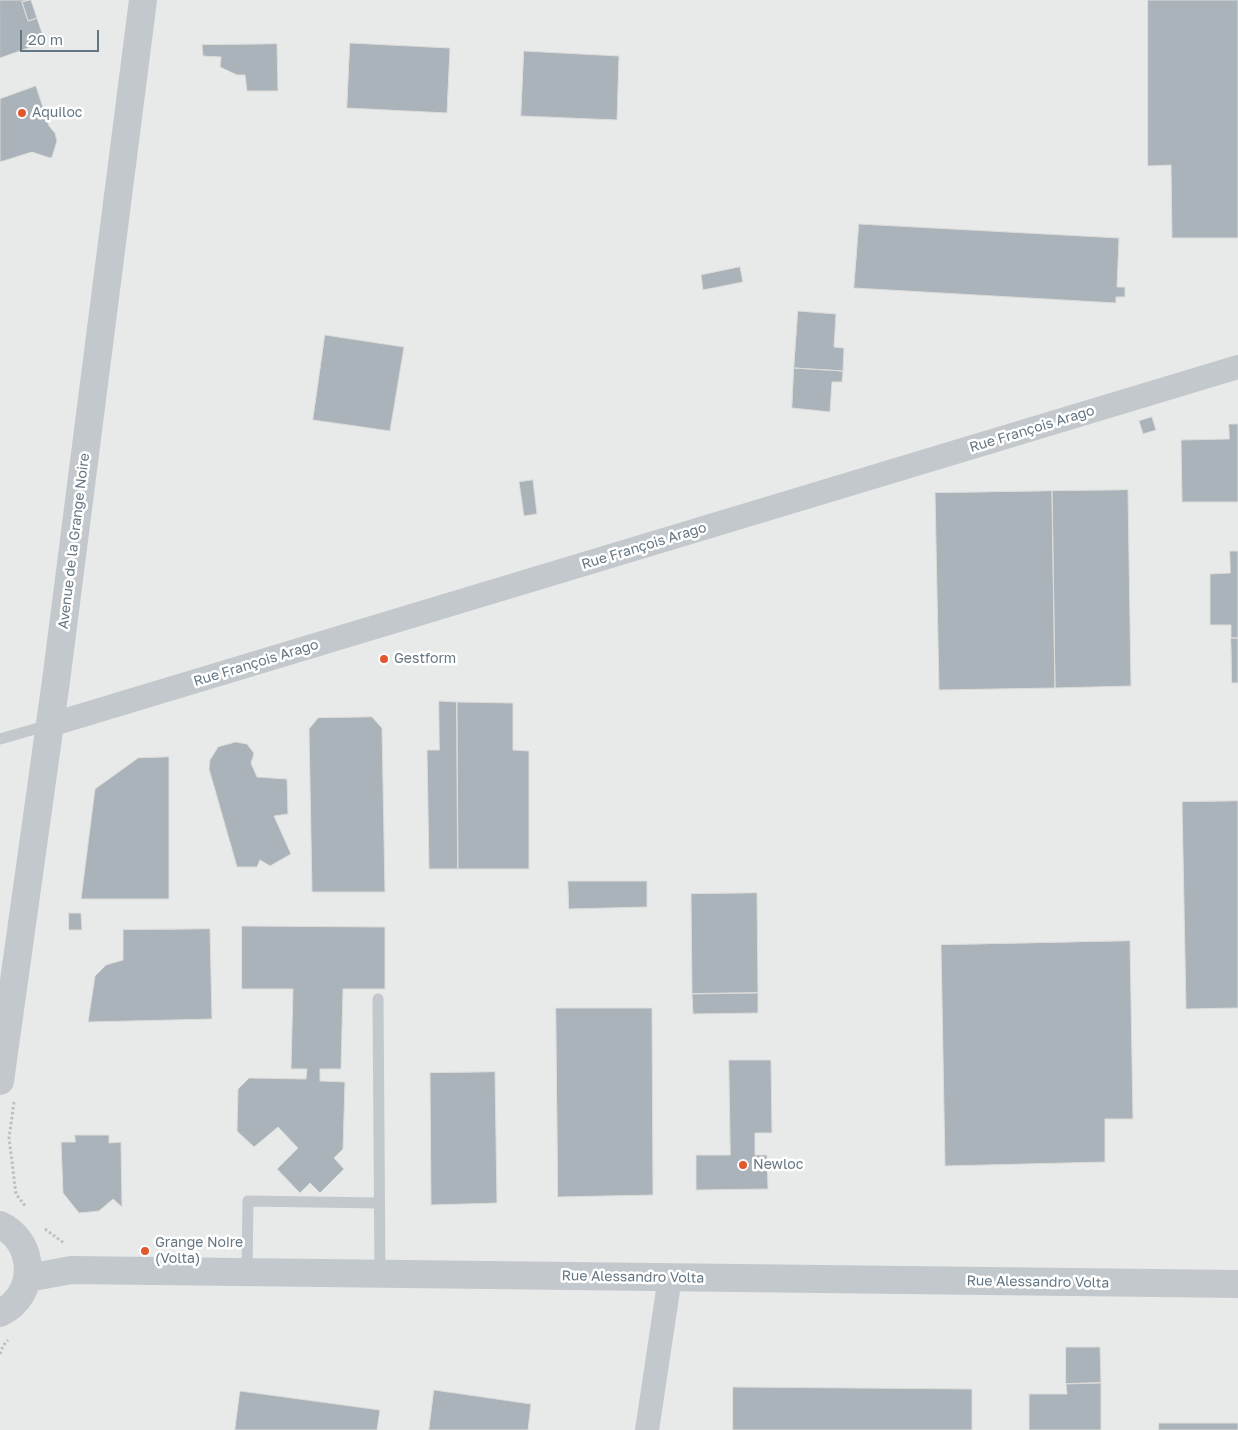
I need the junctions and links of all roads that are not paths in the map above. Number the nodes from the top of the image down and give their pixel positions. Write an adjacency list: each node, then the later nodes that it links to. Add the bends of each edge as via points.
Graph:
1 (143, 0): 3 (street, Avenue de la Grange Noire)
2 (1238, 367): 3 (street, Rue François Arago)
3 (50, 725): 4 (lane); 6 (street, Avenue de la Grange Noire)
4 (0, 739)
5 (378, 1000): 7 (lane)
6 (0, 1081)
7 (380, 1203): 9 (lane, via 248,1201); 10 (lane)
8 (0, 1225): 11 (street, via 17,1237 24,1250)
9 (248, 1272): 10 (street, Rue Alessandro Volta); 11 (street, Rue Alessandro Volta, via 71,1270)
10 (380, 1274): 12 (street, Rue Alessandro Volta)
11 (28, 1278): 14 (street, via 13,1304)
12 (670, 1278): 13 (street, Rue Alessandro Volta); 15 (street)
13 (1238, 1284)
14 (0, 1313)
15 (647, 1430)

